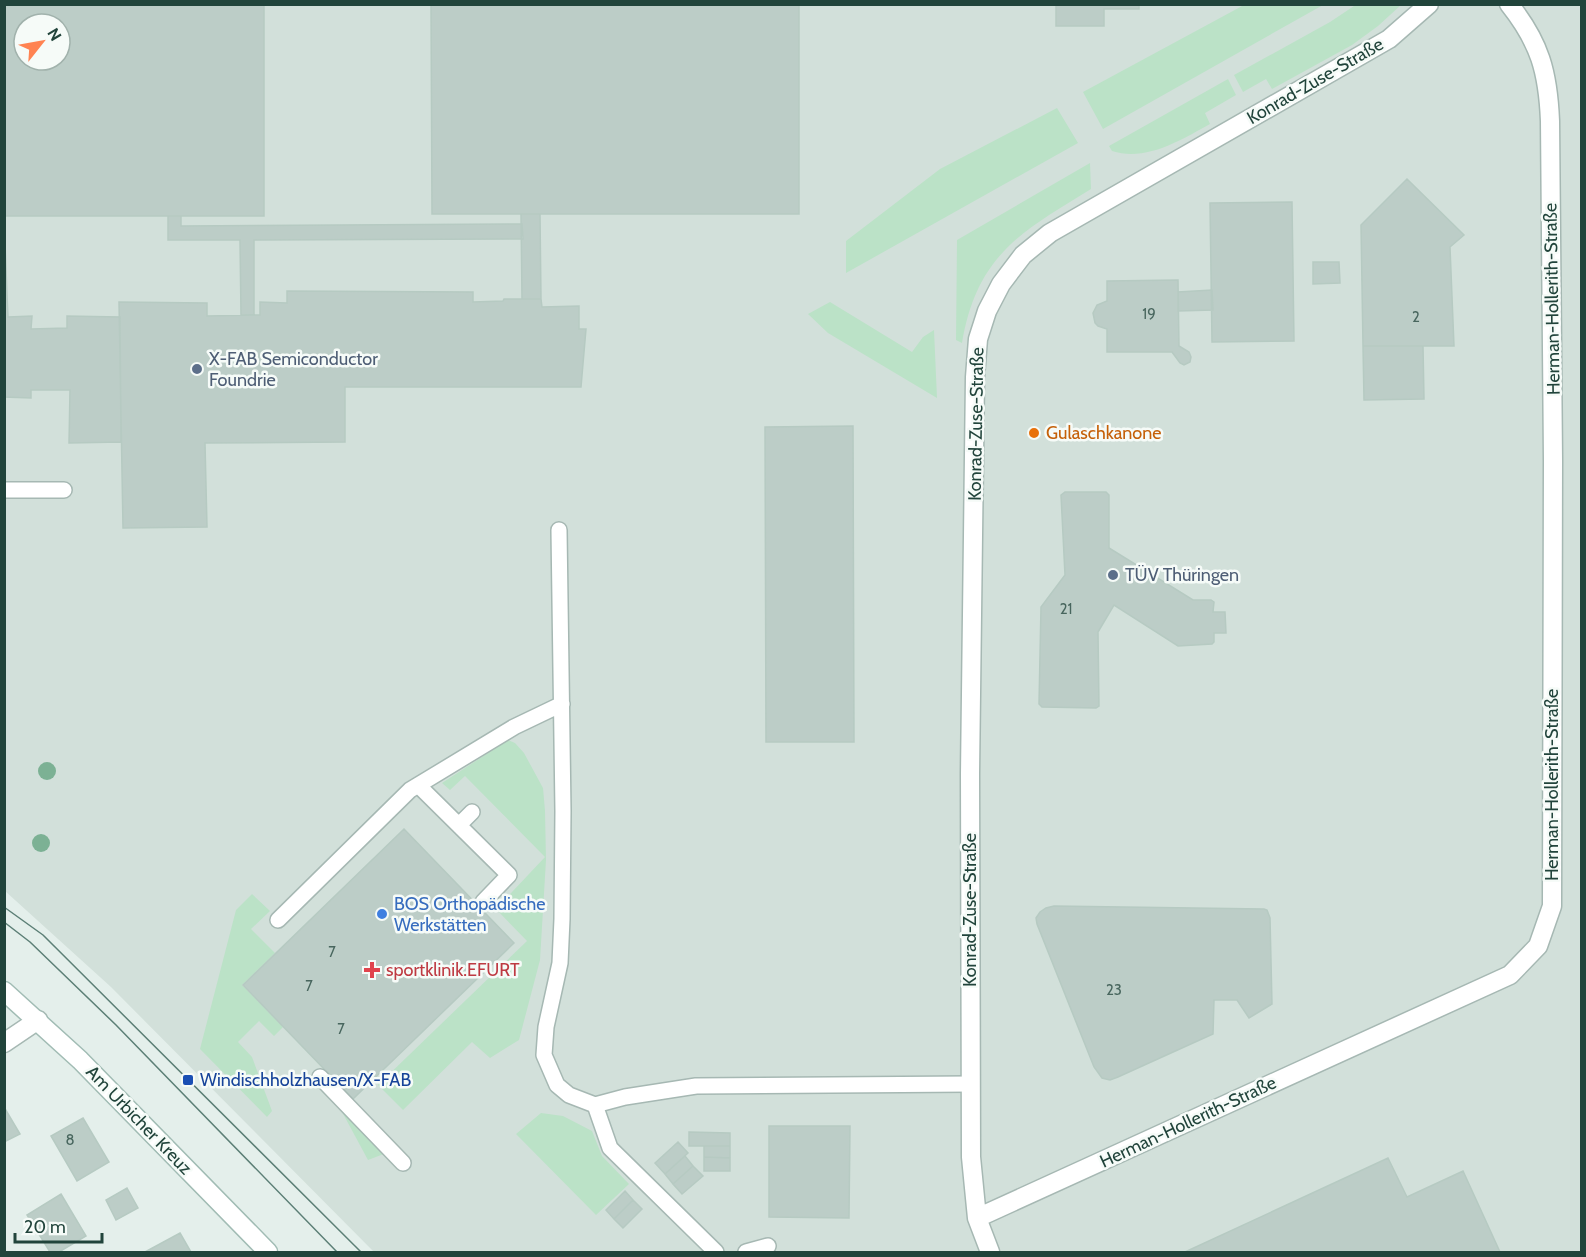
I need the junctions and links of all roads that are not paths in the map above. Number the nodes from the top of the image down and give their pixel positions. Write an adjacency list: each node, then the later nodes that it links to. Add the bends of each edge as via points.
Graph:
1 (1429, 4): 16 (street, Konrad-Zuse-Straße, via 1389,39 1050,232 1023,255 987,311 978,339 975,377)
2 (1509, 4): 19 (street, Herman-Hollerith-Straße, via 1535,43 1545,70 1550,121 1552,906 1538,946 1510,975)
3 (4, 490): 4 (lane)
4 (64, 490)
5 (559, 530): 6 (lane)
6 (562, 704): 7 (lane, via 514,727); 17 (lane, via 560,952 544,1056 557,1085 569,1095)
7 (418, 785): 9 (lane); 11 (lane)
8 (472, 812): 9 (lane)
9 (459, 825): 10 (lane, via 509,875)
10 (483, 902)
11 (278, 920)
12 (4, 992): 13 (street, Am Urbicher Kreuz)
13 (38, 1020): 14 (street); 21 (street, Am Urbicher Kreuz)
14 (4, 1044)
15 (320, 1077): 18 (lane)
16 (971, 1084): 17 (lane, via 696,1086); 19 (street, Konrad-Zuse-Straße, via 971,1157)
17 (595, 1104): 22 (lane, via 610,1148)
18 (403, 1162)
19 (977, 1218): 24 (street, Konrad-Zuse-Straße)
20 (768, 1246): 23 (lane)
21 (268, 1252)
22 (716, 1252)
23 (746, 1252)
24 (990, 1252)

